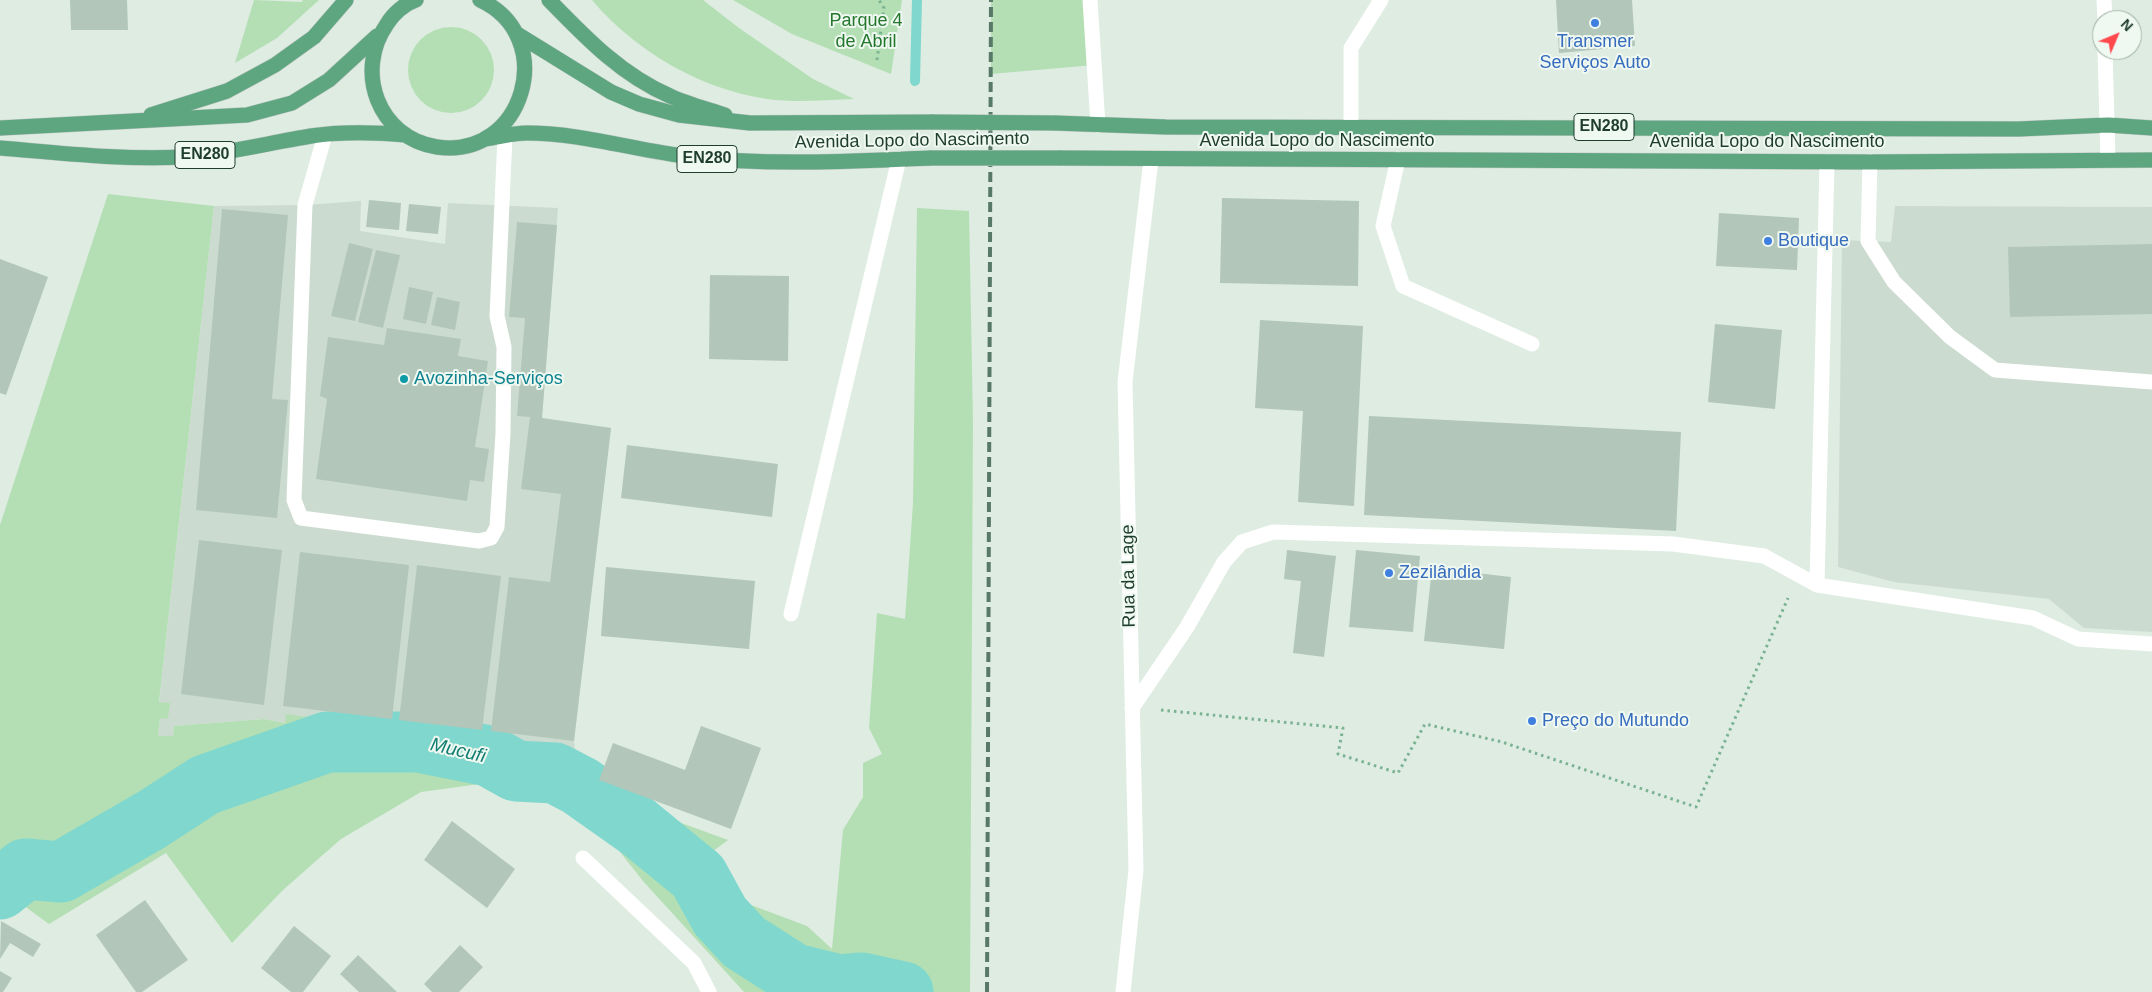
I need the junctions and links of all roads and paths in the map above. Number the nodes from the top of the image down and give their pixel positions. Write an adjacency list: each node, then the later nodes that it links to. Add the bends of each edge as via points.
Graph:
1 (346, 0): 16 (main road, via 314,37 275,65 227,91)
2 (404, 0): 10 (main road)
3 (416, 0): 10 (main road)
4 (480, 0): 11 (main road)
5 (494, 0): 11 (main road)
6 (549, 0): 17 (main road, via 587,40 628,74 669,96)
7 (879, 0): 14 (path, via 884,8)
8 (1090, 0): 18 (street)
9 (1381, 0): 20 (street, via 1351,48)
10 (393, 15): 13 (main road)
11 (502, 15): 12 (main road)
12 (517, 34): 17 (main road, Avenida Lopo do Nascimento / EN280, via 577,73 640,104 679,115); 26 (main road, via 525,57 525,81 518,105 504,124)
13 (378, 36): 16 (main road, EN280, via 329,80 292,103 247,115); 24 (main road, via 371,58 372,83 380,106 395,127)
14 (877, 60)
15 (2106, 60): 19 (street)
16 (128, 122): 21 (main road, EN280)
17 (750, 123): 18 (main road, Avenida Lopo do Nascimento / EN280, bridge)
18 (1098, 125): 20 (main road, Avenida Lopo do Nascimento / EN280)
19 (2108, 126): 20 (main road, Avenida Lopo do Nascimento / EN280, via 2019,130); 22 (main road, Avenida Lopo do Nascimento / EN280); 31 (street)
20 (1351, 127)
21 (0, 128)
22 (2152, 128)
23 (325, 135): 24 (main road, EN280, via 365,132); 25 (street, via 305,205 294,500 301,518 479,541 491,538 497,527 504,347 497,316); 27 (main road, EN280, via 231,152 182,157 102,157)
24 (408, 135): 26 (main road, Avenida Lopo do Nascimento, via 437,147 461,146)
25 (505, 136): 26 (main road, Avenida Lopo do Nascimento / EN280); 28 (main road, Avenida Lopo do Nascimento / EN280, via 526,133 560,136 690,157 748,162)
26 (486, 139)
27 (0, 148)
28 (899, 159): 30 (main road, Avenida Lopo do Nascimento / EN280, bridge); 39 (street)
29 (1398, 159): 30 (main road, Avenida Lopo do Nascimento / EN280); 33 (main road, Avenida Lopo do Nascimento / EN280); 35 (street, via 1383,226 1403,286)
30 (1151, 160): 41 (street, Rua da Lage, via 1125,382)
31 (2108, 160): 32 (main road, Avenida Lopo do Nascimento / EN280); 34 (main road, Avenida Lopo do Nascimento / EN280)
32 (2152, 160)
33 (1827, 162): 34 (main road, Avenida Lopo do Nascimento / EN280); 38 (street)
34 (1870, 162): 36 (street, via 1868,241 1894,282 1950,337 1995,370)
35 (1532, 344)
36 (2152, 382)
37 (1798, 575): 38 (street); 41 (street, via 1764,556 1673,544 1273,532 1242,542 1224,562 1187,627); 41 (path, via 1696,807 1502,742 1425,724 1398,773 1338,754 1343,728)
38 (1816, 585): 40 (street, via 2033,618 2078,639)
39 (791, 614)
40 (2152, 644)
41 (1132, 708): 44 (street, Rua da Lage, via 1136,870)
42 (583, 858): 43 (street, via 694,963)
43 (709, 992)
44 (1122, 992)

